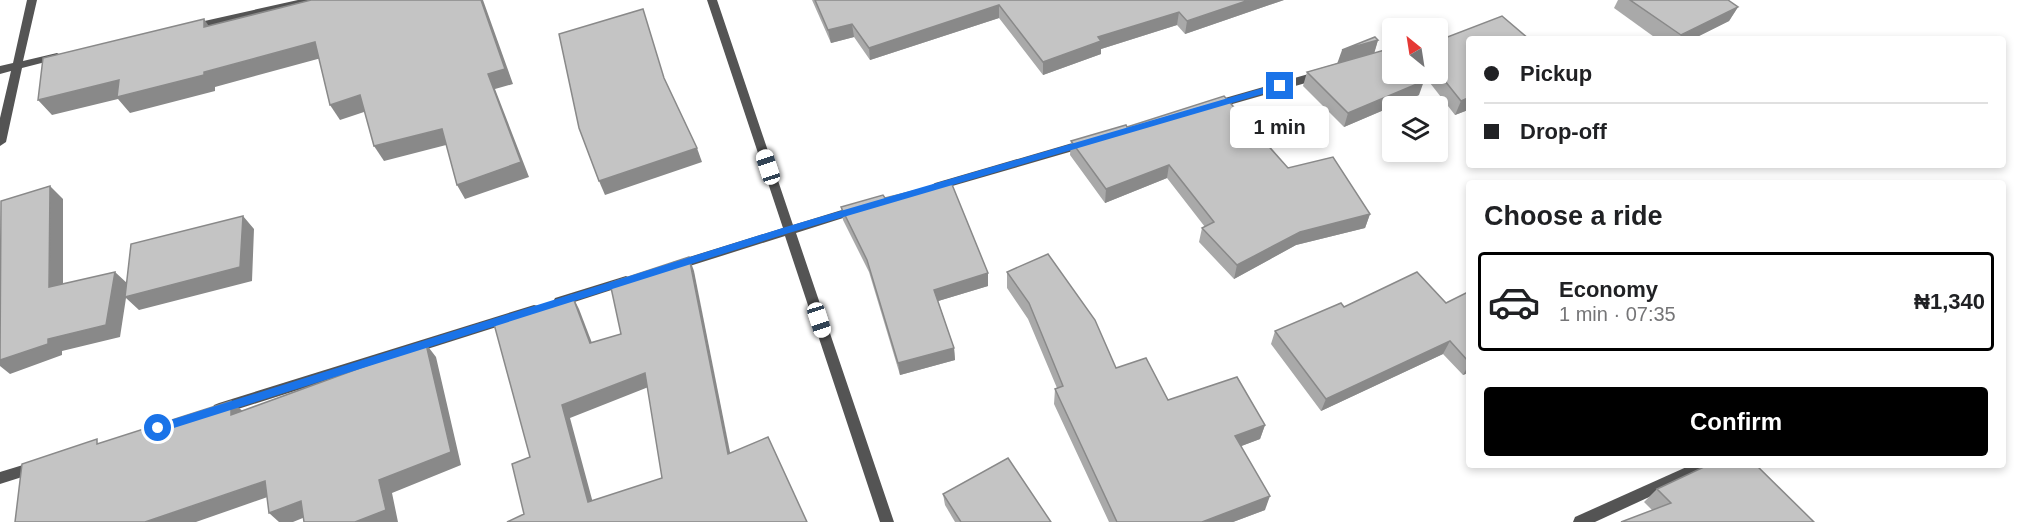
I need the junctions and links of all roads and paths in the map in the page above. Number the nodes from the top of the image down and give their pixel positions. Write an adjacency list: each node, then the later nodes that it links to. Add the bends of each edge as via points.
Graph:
1 (32, 0): 6 (street)
2 (312, 0): 4 (street)
3 (712, 0): 14 (street)
4 (176, 30)
5 (74, 53): 6 (street)
6 (17, 65): 7 (street); 11 (street)
7 (0, 70)
8 (1335, 70): 9 (street)
9 (1198, 110)
10 (1096, 140): 12 (street)
11 (0, 142)
12 (925, 190)
13 (868, 206): 14 (street)
14 (789, 229): 15 (street); 21 (street)
15 (663, 269)
16 (640, 276): 17 (street)
17 (206, 413)
18 (46, 464): 20 (street)
19 (1698, 468): 22 (street)
20 (0, 478)
21 (887, 522)
22 (1580, 522)

